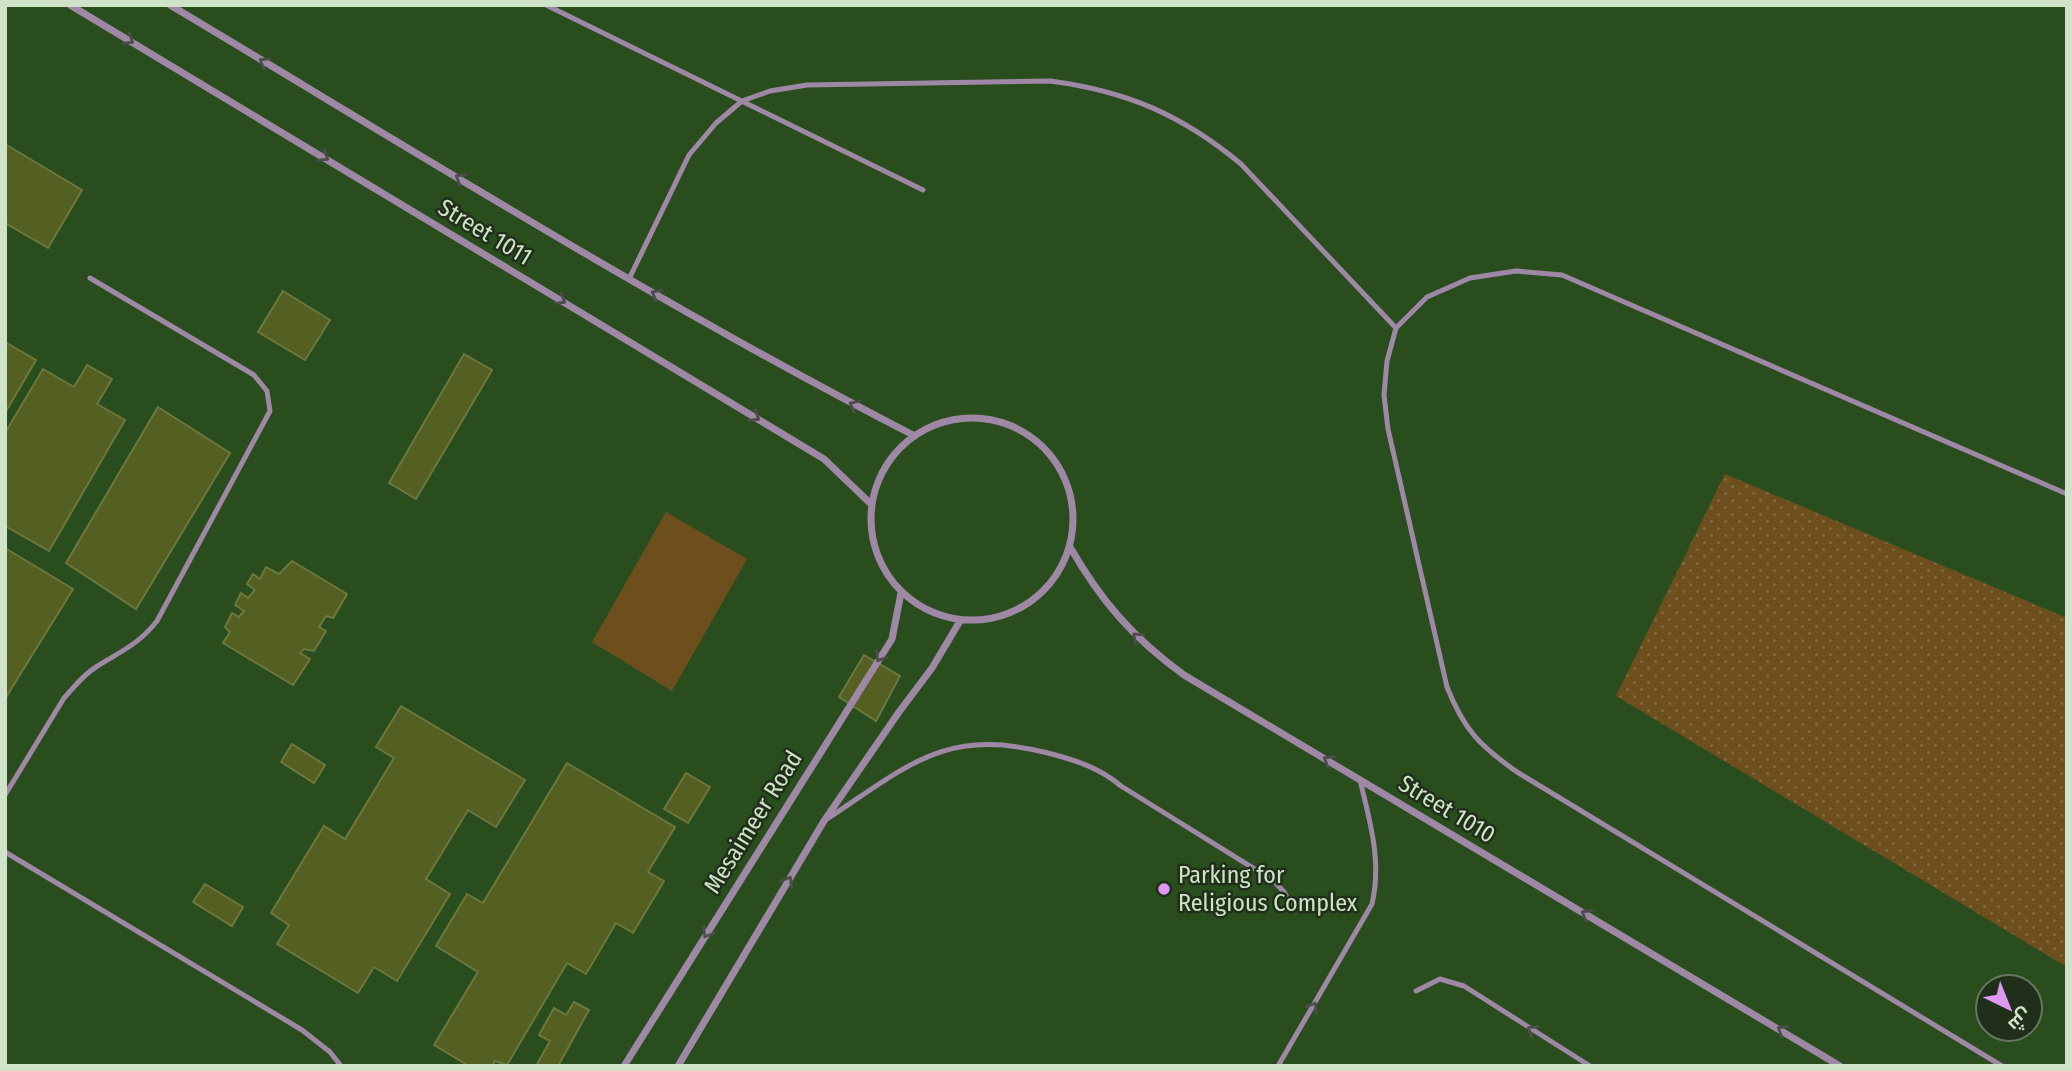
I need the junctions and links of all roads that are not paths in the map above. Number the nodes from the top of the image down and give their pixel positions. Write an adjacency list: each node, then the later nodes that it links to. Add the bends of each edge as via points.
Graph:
1 (70, 5): 11 (street, Street 1011, one-way to 11, via 824,459)
2 (170, 5): 7 (street, Street 1011, one-way to 2)
3 (547, 5): 4 (lane)
4 (742, 102): 5 (lane); 7 (lane, via 716,123 689,155); 8 (lane, via 770,91 807,85 988,81 1051,81 1120,94 1184,122 1214,141)
5 (923, 190)
6 (90, 278): 16 (lane, via 254,375 267,391 270,411 157,621 136,644 95,667 64,698)
7 (629, 279): 9 (street, Street 1011, one-way to 7)
8 (1396, 328): 10 (lane, via 1427,297 1470,278 1516,271 1562,275); 27 (lane, via 1384,395 1388,429 1447,687 1474,737 1517,772)
9 (915, 436): 11 (street, via 886,465); 12 (street, via 947,421 982,418 1016,427 1045,448 1065,477 1073,511)
10 (2067, 494)
11 (871, 504): 13 (street, via 876,552)
12 (1070, 547): 14 (street, via 1054,579 1028,604 996,618); 15 (street, Street 1010, one-way to 12, via 1156,654 1107,605)
13 (901, 593): 14 (street, via 929,612); 22 (street, Mesaimeer Road, one-way to 22, via 892,639)
14 (960, 621): 17 (street)
15 (1360, 780): 24 (lane, one-way to 15, via 1372,904 1377,866); 26 (street, Street 1010, one-way to 15)
16 (5, 794)
17 (824, 821): 19 (lane, via 932,753 961,745 1018,746 1067,758 1110,776 1274,881); 23 (street, one-way to 17)
18 (5, 852): 21 (lane, via 302,1030)
19 (1291, 905)
20 (1416, 990): 25 (lane, one-way to 20, via 1464,986 1440,979)
21 (341, 1066)
22 (624, 1066)
23 (678, 1066)
24 (1278, 1066)
25 (1590, 1066)
26 (1840, 1066)
27 (2002, 1066)

